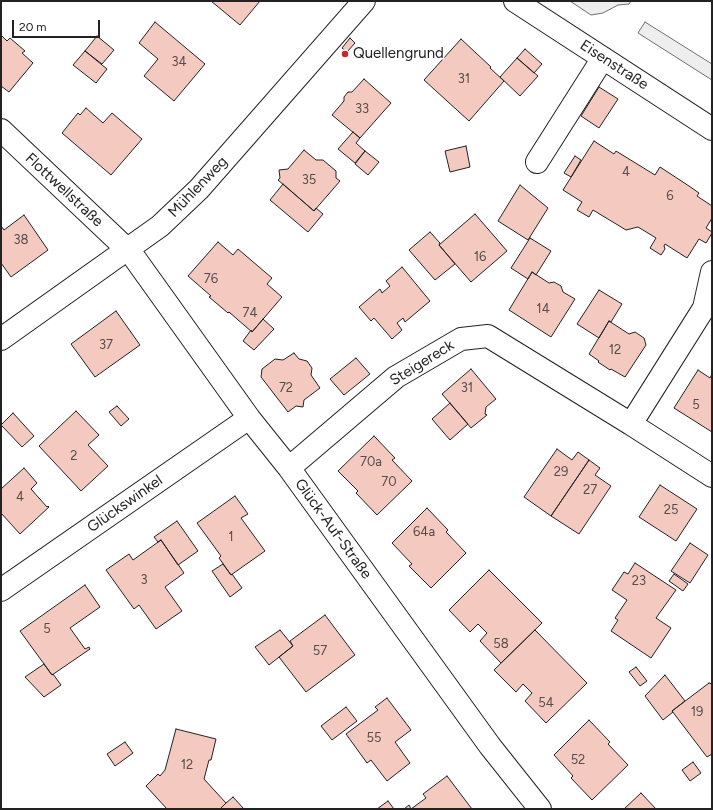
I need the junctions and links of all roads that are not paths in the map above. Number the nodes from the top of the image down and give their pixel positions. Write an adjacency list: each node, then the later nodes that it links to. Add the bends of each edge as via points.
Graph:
1 (515, 1): 3 (street, Eisenstraße)
2 (358, 3): 7 (street, Mühlenweg, via 199,189 160,226)
3 (603, 58): 4 (street, Eisenstraße); 6 (street)
4 (712, 129)
5 (1, 130): 7 (street, Flottwellstraße)
6 (537, 162)
7 (127, 249): 9 (street, Mühlenweg); 10 (street, Glück-Auf-Straße)
8 (712, 272): 11 (street, via 704,308)
9 (1, 339)
10 (249, 418): 12 (street, Glück-Auf-Straße); 14 (street, Glückswinkel)
11 (631, 424): 12 (street, Steigereck, via 488,336 461,339 396,377); 13 (street, Steigereck)
12 (289, 468): 15 (street, Glück-Auf-Straße, via 490,746)
13 (712, 476)
14 (1, 590)
15 (540, 809)

